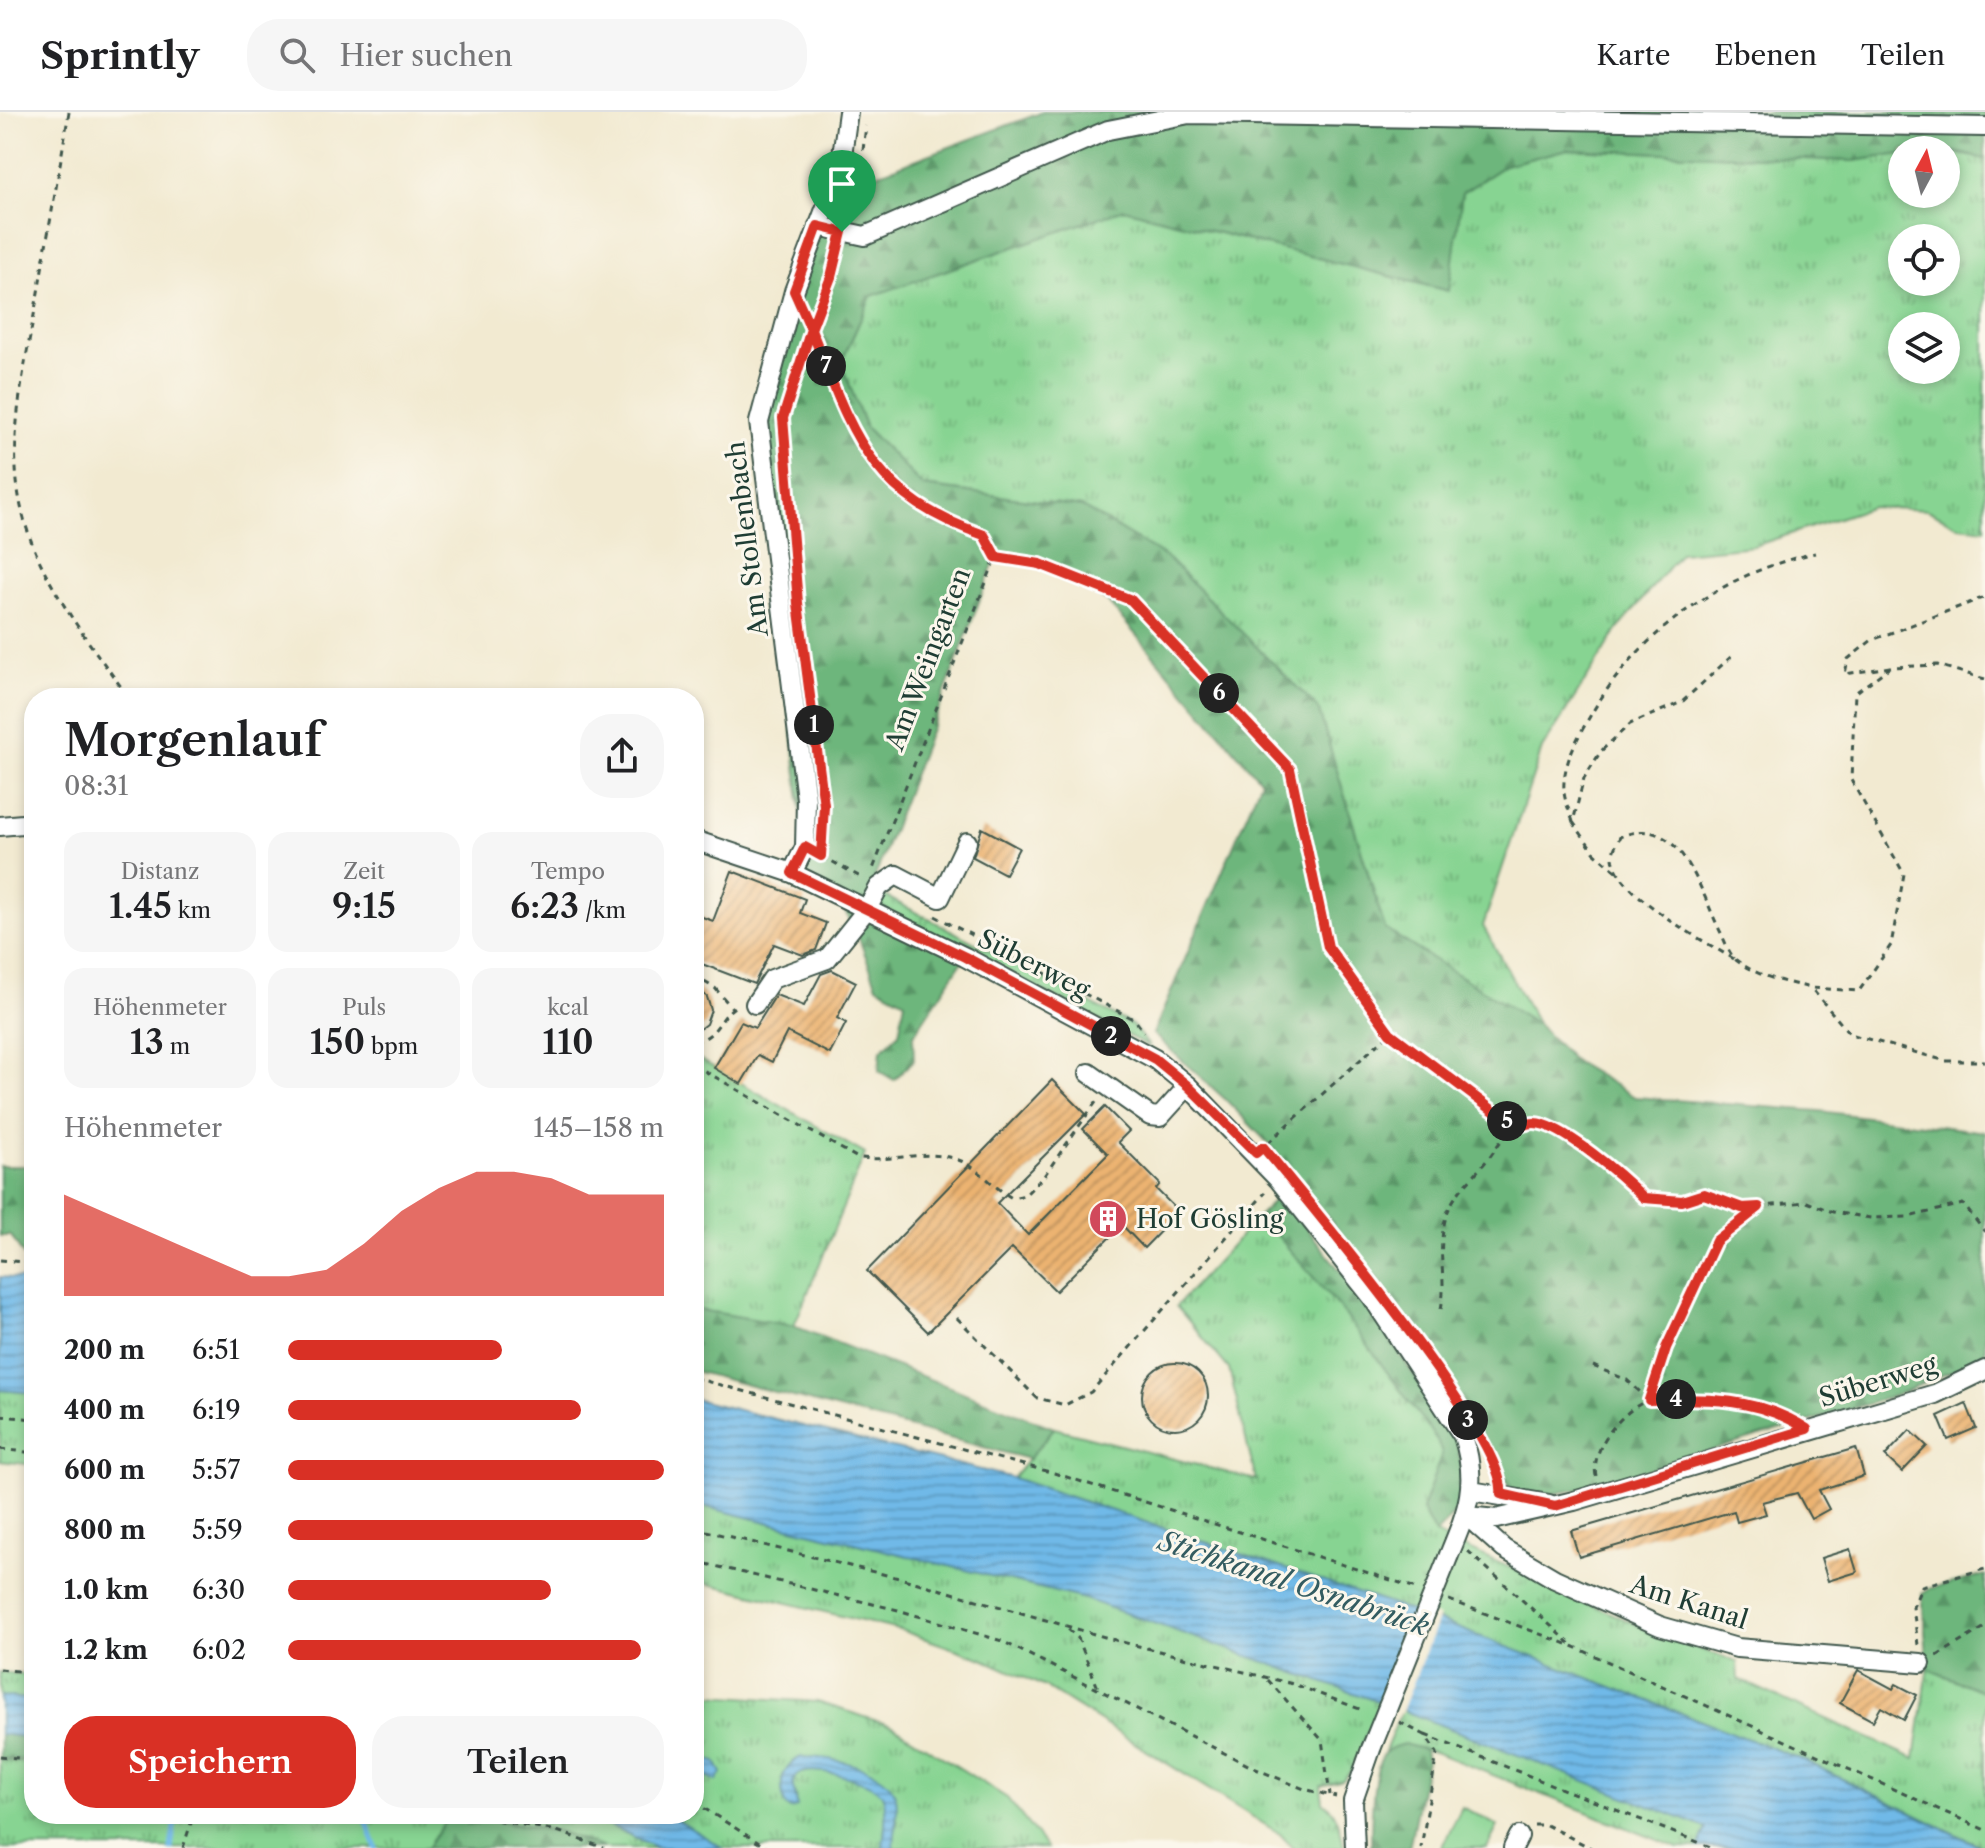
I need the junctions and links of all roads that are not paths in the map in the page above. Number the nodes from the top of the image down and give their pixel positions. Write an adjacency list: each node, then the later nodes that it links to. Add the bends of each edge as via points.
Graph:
1 (848, 112): 3 (street, Am Stollenbach, via 840,170)
2 (1985, 127): 3 (street, via 1189,114 1108,130 865,236)
3 (818, 226): 8 (street, Am Stollenbach, via 794,291 759,422 816,848)
4 (24, 824): 5 (street)
5 (0, 826)
6 (967, 842): 9 (street, via 940,898 896,875 879,887)
7 (704, 843): 8 (street, Süberweg)
8 (792, 873): 9 (street, Süberweg)
9 (867, 909): 10 (street, via 827,959 772,979); 12 (street, Süberweg, via 1087,1020 1155,1059)
10 (755, 1004)
11 (1089, 1073): 12 (street, via 1150,1116 1160,1117)
12 (1188, 1086): 14 (street, Süberweg, via 1256,1153 1372,1297 1463,1436 1470,1456)
13 (1985, 1370): 15 (street, Süberweg, via 1935,1394)
14 (1471, 1491): 15 (street, Süberweg); 16 (street, Süberweg)
15 (1555, 1506): 16 (street, Süberweg, via 1496,1519)
16 (1467, 1516): 17 (street, Am Kanal, via 1504,1549 1555,1579 1660,1626 1737,1648); 18 (street, bridge, via 1353,1801)
17 (1921, 1663)
18 (1355, 1848)

